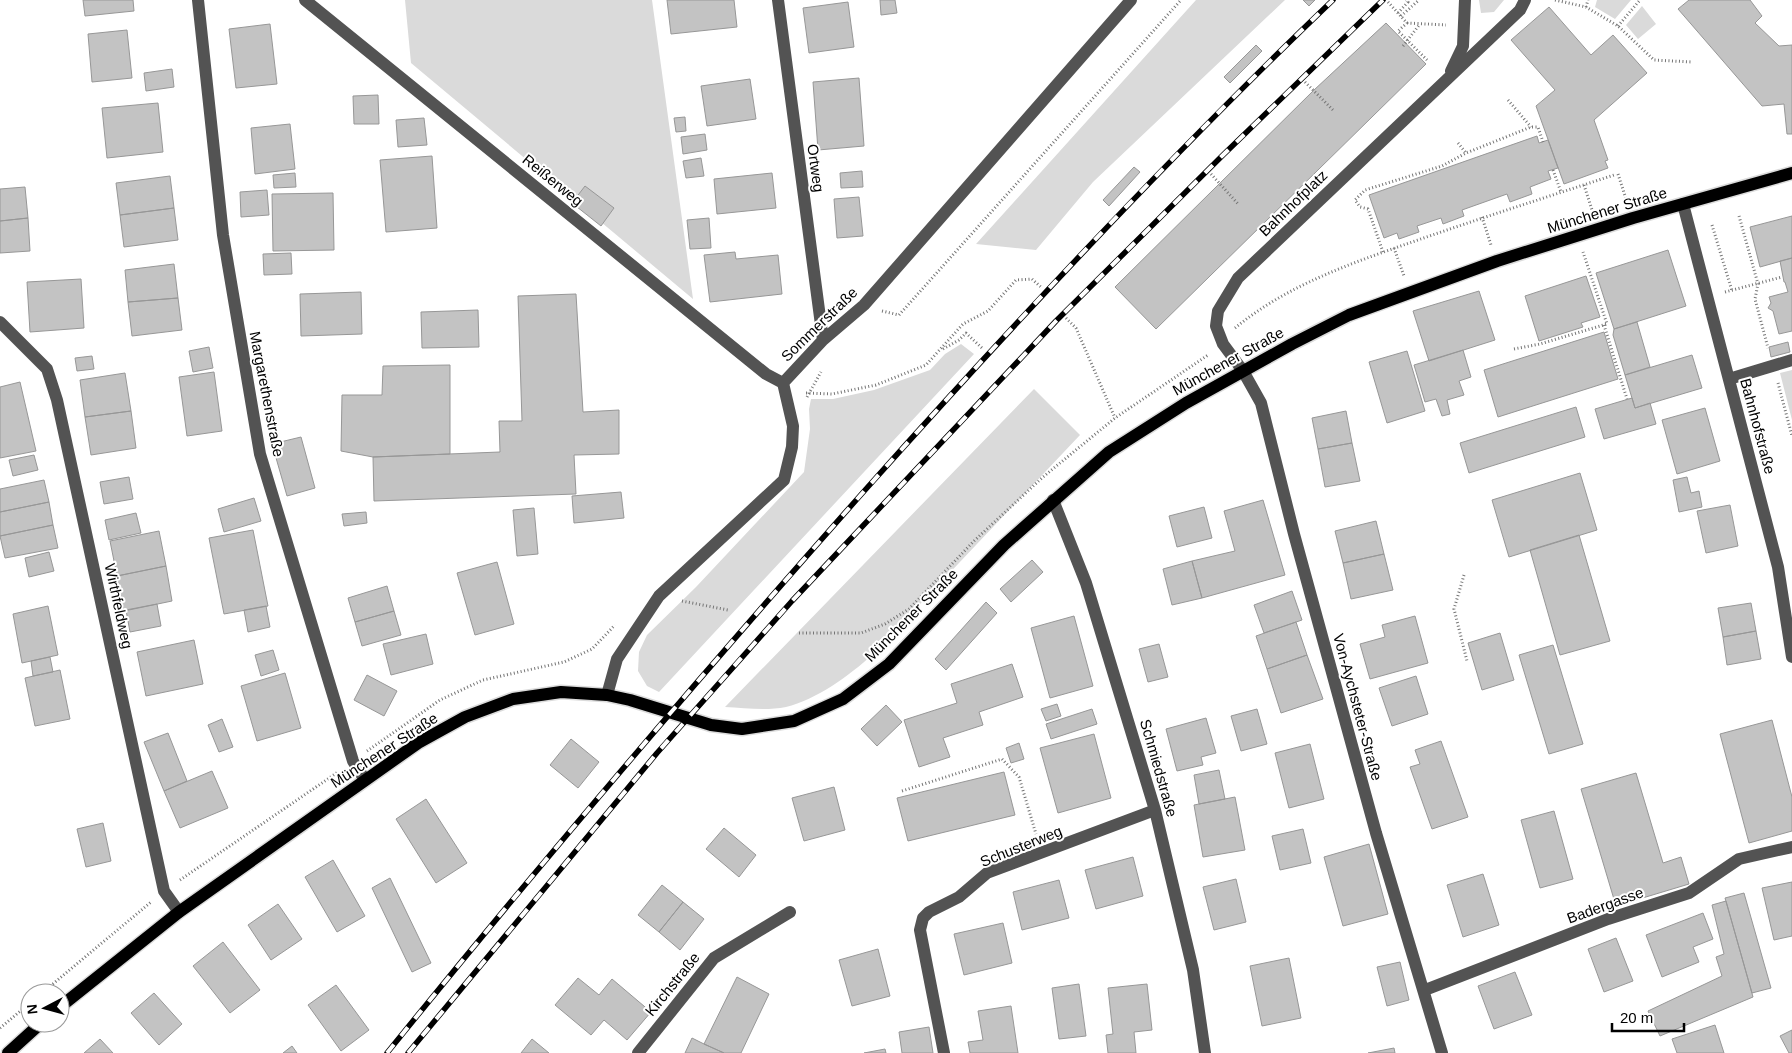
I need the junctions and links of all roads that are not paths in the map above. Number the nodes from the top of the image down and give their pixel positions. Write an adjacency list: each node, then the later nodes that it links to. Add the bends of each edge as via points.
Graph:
1 (198, 0): 19 (street, Margarethenstraße, via 223,235 260,454 353,761)
2 (305, 0): 15 (street, Reißerweg, via 766,374)
3 (778, 0): 11 (street, Ortweg)
4 (1131, 0): 11 (street, Sommerstraße, via 864,305)
5 (1466, 0): 7 (street, Bahnhofplatz, via 1463,46)
6 (1526, 0): 7 (street, Bahnhofplatz, via 1520,10)
7 (1448, 78): 13 (street, Bahnhofplatz, via 1238,278 1218,311 1216,326 1223,344)
8 (1792, 173): 9 (main road, Münchener Straße)
9 (1683, 204): 13 (main road, Münchener Straße, via 1488,264 1349,316); 14 (street, Bahnhofstraße)
10 (0, 322): 22 (street, Wirthfeldweg, via 47,369 58,400 164,891)
11 (823, 340): 15 (street, Sommerstraße)
12 (1792, 360): 14 (street)
13 (1243, 371): 16 (main road, Münchener Straße, via 1109,452); 24 (street, Von-Aychsteter-Straße, via 1261,403 1376,833)
14 (1729, 380): 17 (street, Bahnhofstraße, via 1778,567)
15 (783, 383): 18 (street, Sommerstraße, via 792,426 792,447 784,480 659,596 617,659)
16 (1053, 500): 18 (main road, Münchener Straße, via 958,590 889,664 843,700 794,721 742,729 711,725); 20 (street, Schmiedstraße, via 1086,583)
17 (1792, 657)
18 (607, 695): 19 (main road, Münchener Straße, via 561,692 513,699 457,722 418,743)
19 (365, 780): 22 (main road, Münchener Straße)
20 (1155, 810): 29 (street, Schusterweg, via 987,873 960,897 929,912 920,923); 30 (street, Schmiedstraße, via 1193,970)
21 (1792, 847): 24 (street, Badergasse, via 1739,859 1689,893 1608,919)
22 (179, 912): 25 (main road, Münchener Straße)
23 (790, 912): 28 (street, Kirchstraße, via 714,958)
24 (1425, 990): 31 (street, Von-Aychsteter-Straße)
25 (70, 999)
26 (31, 1033): 27 (main road)
27 (8, 1053)
28 (638, 1053)
29 (944, 1053)
30 (1205, 1053)
31 (1442, 1053)

